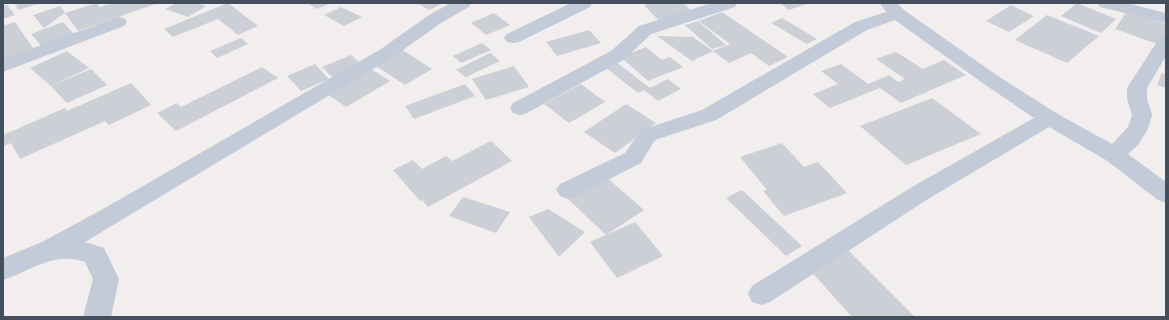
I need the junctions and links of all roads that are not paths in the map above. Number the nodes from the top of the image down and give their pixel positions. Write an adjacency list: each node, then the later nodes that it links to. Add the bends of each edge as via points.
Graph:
1 (463, 3): 16 (street, via 435,19 387,53)
2 (584, 3): 8 (street)
3 (729, 3): 11 (street, via 645,30 618,55)
4 (1106, 3): 6 (street)
5 (893, 9): 12 (street, via 991,80); 14 (street, via 709,115 648,136 633,158)
6 (1166, 18)
7 (118, 22): 10 (street)
8 (513, 38)
9 (1166, 41): 13 (street, via 1137,88 1136,99 1142,115 1138,129)
10 (3, 66)
11 (520, 108)
12 (1050, 118): 13 (street); 18 (street, via 920,193)
13 (1114, 156): 15 (street)
14 (568, 190)
15 (1166, 194)
16 (51, 249): 17 (street); 19 (street, via 77,249 96,255 106,279)
17 (3, 269)
18 (761, 294)
19 (97, 317)

